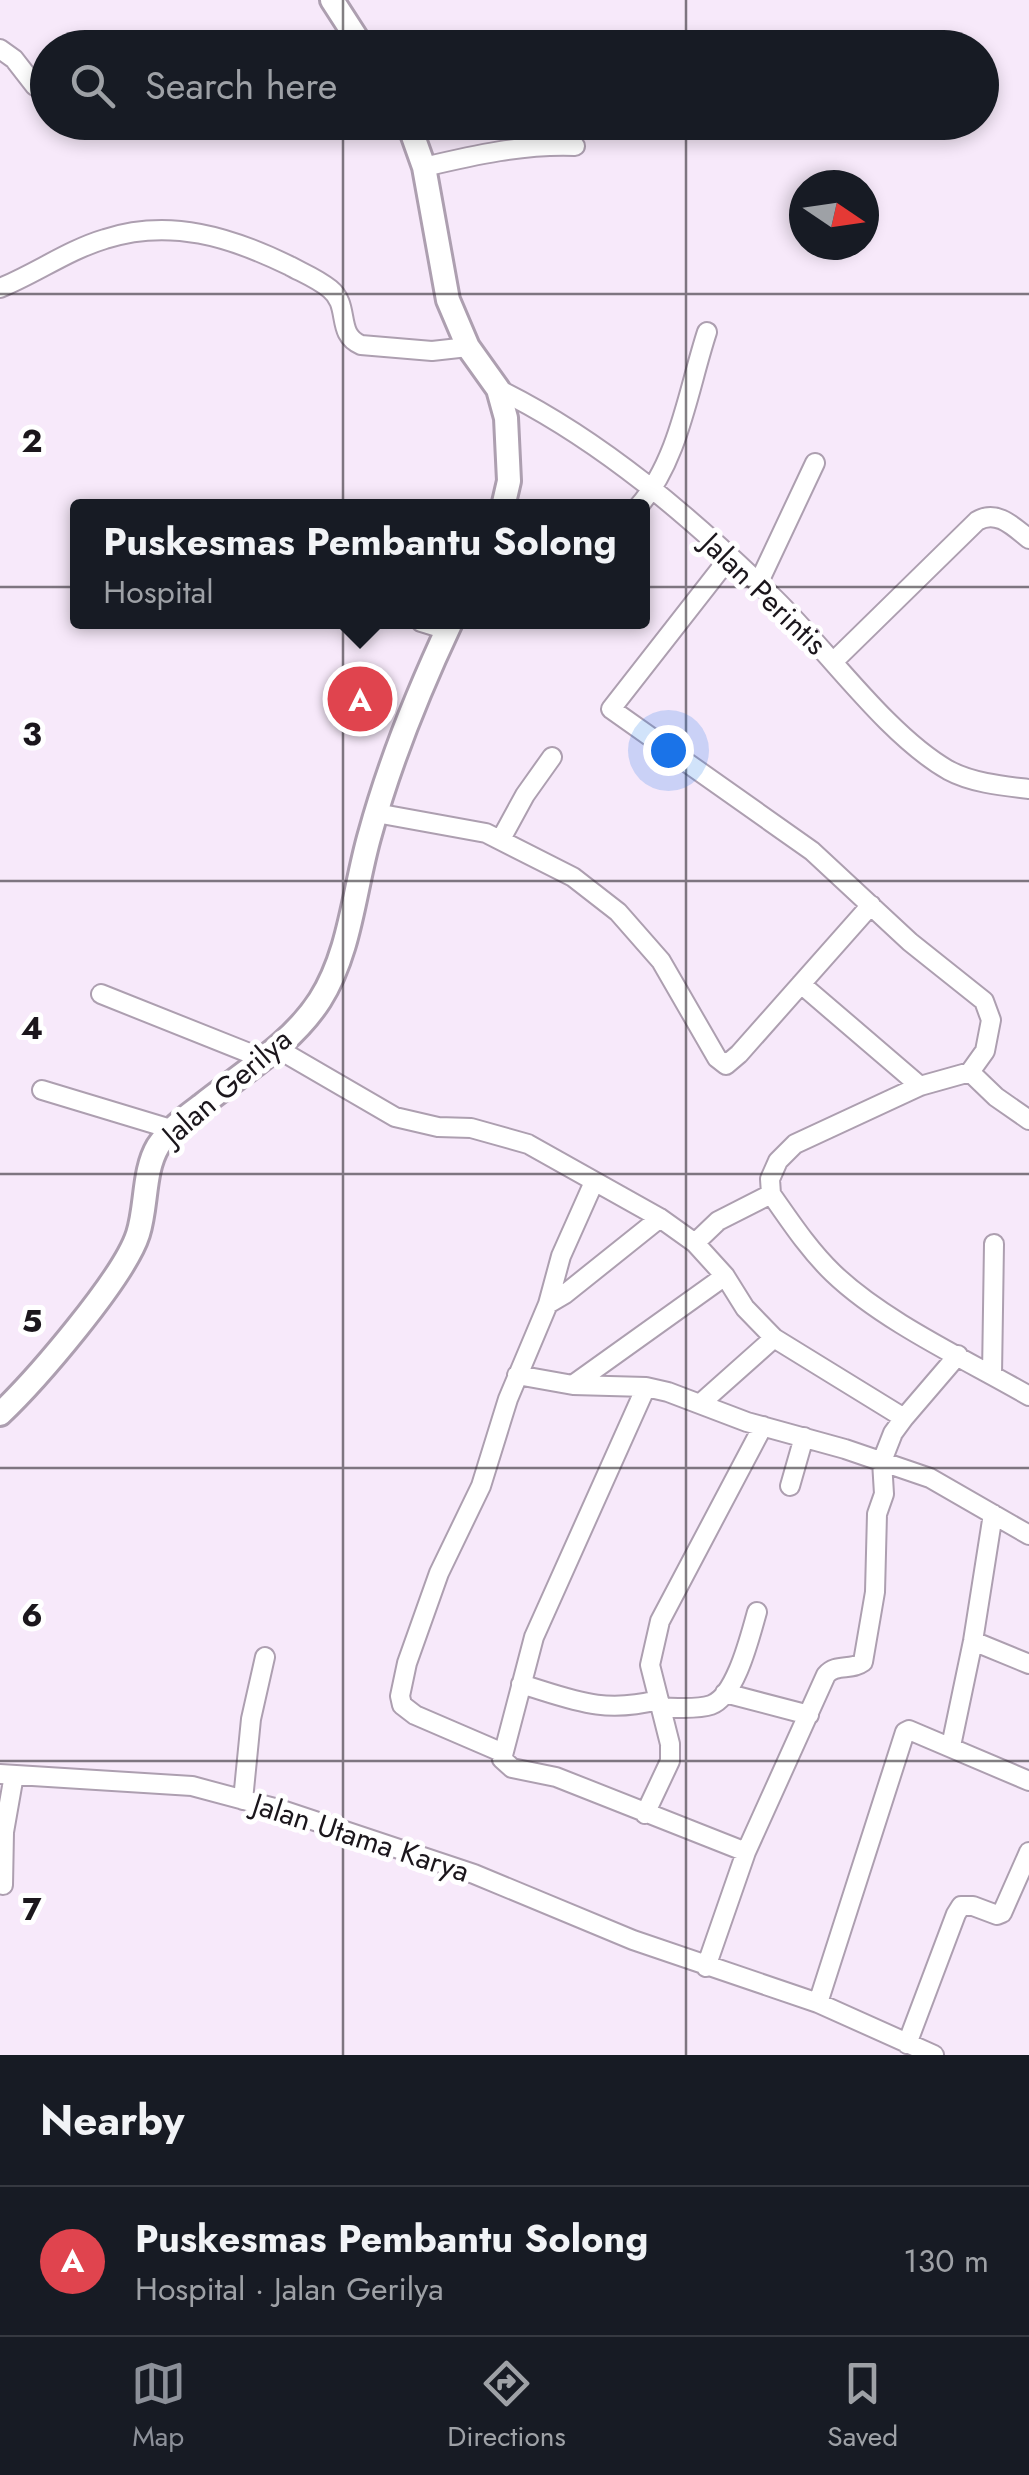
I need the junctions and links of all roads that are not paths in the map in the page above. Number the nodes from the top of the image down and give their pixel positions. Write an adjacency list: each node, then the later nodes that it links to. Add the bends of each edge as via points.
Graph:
1 (332, 0): 2 (street)
2 (351, 30)
3 (0, 49): 4 (street)
4 (30, 80)
5 (414, 140): 7 (street)
6 (576, 146): 7 (street, via 512,148)
7 (424, 167): 10 (street, via 442,276)
8 (0, 288): 10 (street, via 101,240 166,228 246,244 313,278 339,299 343,328 361,345)
9 (707, 332): 13 (street)
10 (468, 347): 11 (street)
11 (498, 388): 13 (street, Jalan Perintis, via 599,448); 14 (street, via 509,458)
12 (814, 463): 18 (street)
13 (652, 490): 15 (street); 17 (street, Jalan Perintis)
14 (505, 499)
15 (644, 499)
16 (1029, 539): 20 (street, via 994,516 977,521)
17 (729, 558): 18 (street, Jalan Perintis); 25 (street, via 611,709 812,851)
18 (758, 584): 20 (street, Jalan Perintis)
19 (448, 629): 23 (street, Jalan Gerilya)
20 (834, 661): 22 (street, Jalan Perintis, via 914,745 950,771)
21 (552, 758): 24 (street)
22 (1029, 789)
23 (376, 813): 24 (street); 28 (street, Jalan Gerilya, via 335,972 311,1013)
24 (501, 839): 26 (street, via 572,876 618,912 661,961 721,1063 729,1064)
25 (871, 904): 26 (street); 29 (street, via 984,1001 991,1020 988,1040)
26 (802, 984): 30 (street)
27 (102, 994): 28 (street)
28 (271, 1054): 33 (street, Jalan Gerilya); 34 (street, via 395,1117 528,1144)
29 (970, 1072): 30 (street); 32 (street)
30 (920, 1086): 35 (street, via 794,1144 778,1160)
31 (42, 1090): 33 (street)
32 (1029, 1120)
33 (172, 1129): 49 (street, Jalan Gerilya, via 154,1152 138,1234 126,1260 60,1348)
34 (594, 1182): 36 (street); 40 (street)
35 (771, 1194): 37 (street, via 718,1221); 42 (street, via 834,1273 876,1308)
36 (660, 1218): 37 (street); 40 (street)
37 (695, 1242): 39 (street)
38 (994, 1244): 43 (street)
39 (725, 1276): 41 (street); 45 (street)
40 (548, 1304): 44 (street)
41 (774, 1338): 48 (street); 50 (street)
42 (958, 1354): 43 (street); 50 (street)
43 (992, 1374): 47 (street)
44 (518, 1375): 45 (street); 66 (street, via 480,1486 439,1573 400,1696 415,1714)
45 (574, 1384): 46 (street)
46 (646, 1387): 48 (street); 61 (street, via 534,1637)
47 (1029, 1396)
48 (702, 1403): 51 (street)
49 (2, 1409)
50 (904, 1418): 53 (street)
51 (764, 1426): 52 (street); 63 (street, via 660,1620 650,1666)
52 (804, 1438): 53 (street); 54 (street)
53 (882, 1461): 55 (street, via 930,1478); 64 (street, via 868,1647 857,1667 830,1671)
54 (790, 1486)
55 (993, 1514): 56 (street); 58 (street)
56 (1029, 1535)
57 (757, 1612): 62 (street)
58 (973, 1641): 60 (street); 65 (street)
59 (265, 1657): 69 (street)
60 (1029, 1664)
61 (521, 1684): 63 (street, via 598,1707); 66 (street)
62 (725, 1694): 63 (street, via 711,1705); 64 (street)
63 (660, 1704): 70 (street, via 670,1761)
64 (809, 1715): 71 (street)
65 (951, 1746): 68 (street); 75 (street, via 906,1732)
66 (501, 1752): 70 (street, via 512,1768)
67 (7, 1774): 69 (street, Jalan Utama Karya, via 192,1786); 73 (street)
68 (1029, 1781)
69 (243, 1800): 74 (street, Jalan Utama Karya, via 474,1874)
70 (646, 1814): 71 (street)
71 (746, 1852): 74 (street)
72 (1029, 1852): 76 (street, via 1002,1913 961,1906)
73 (3, 1885)
74 (706, 1967): 75 (street, Jalan Utama Karya)
75 (818, 2004): 76 (street, Jalan Utama Karya)
76 (907, 2044): 77 (street, Jalan Utama Karya)
77 (934, 2055)

